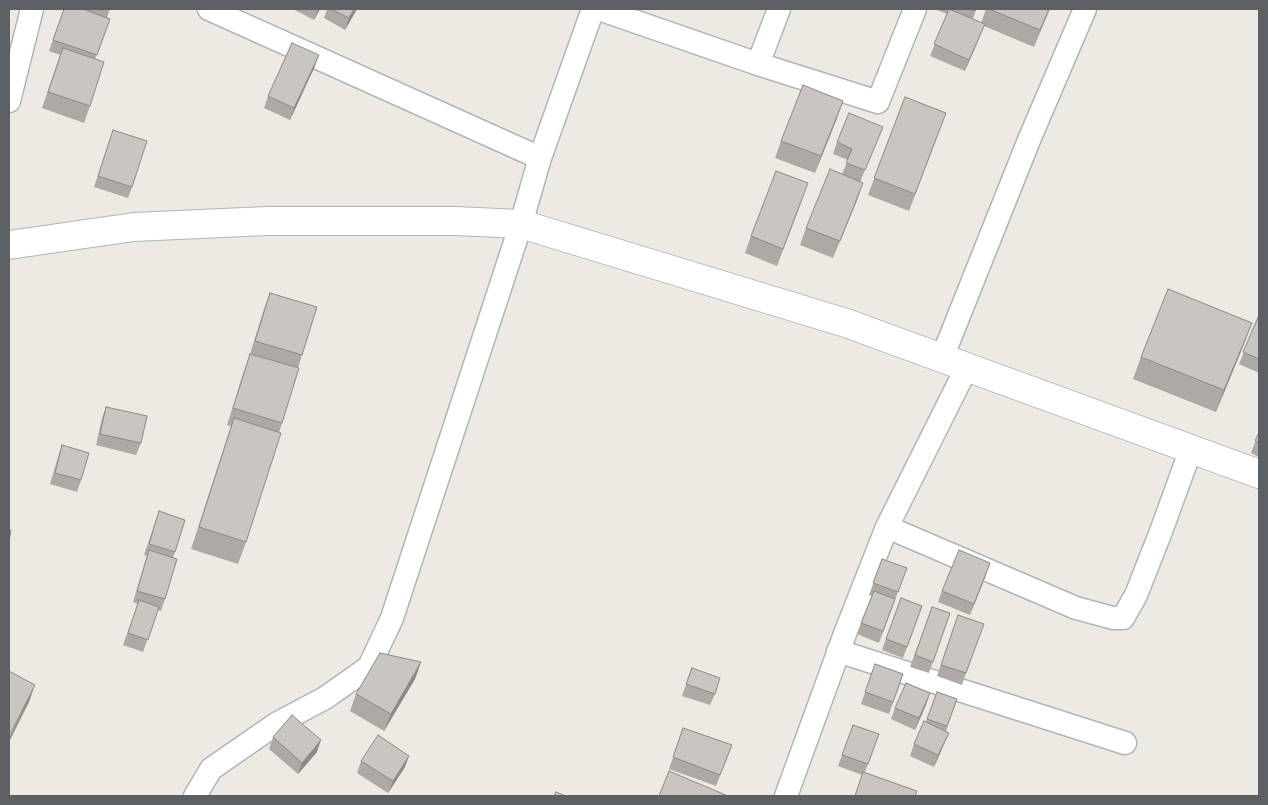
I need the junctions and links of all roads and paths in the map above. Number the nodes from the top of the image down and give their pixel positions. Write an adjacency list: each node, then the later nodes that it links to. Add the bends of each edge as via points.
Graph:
1 (32, 9): 9 (street)
2 (209, 9): 10 (street)
3 (593, 9): 10 (street)
4 (599, 9): 8 (street)
5 (779, 9): 8 (street)
6 (915, 9): 8 (street, via 878,102)
7 (1085, 9): 13 (street)
8 (758, 64)
9 (9, 101)
10 (540, 158): 11 (street)
11 (521, 224): 12 (main road, via 257,221 134,227); 13 (main road, via 846,323); 20 (street, via 392,618 369,667 211,768)
12 (9, 245)
13 (942, 358): 14 (main road)
14 (967, 367): 15 (main road); 17 (street)
15 (1191, 449): 16 (main road); 17 (street, via 1140,586 1123,618 1076,608)
16 (1259, 474)
17 (887, 527): 18 (street)
18 (838, 651): 19 (street); 21 (street)
19 (1125, 743)
20 (195, 796)
21 (786, 796)

